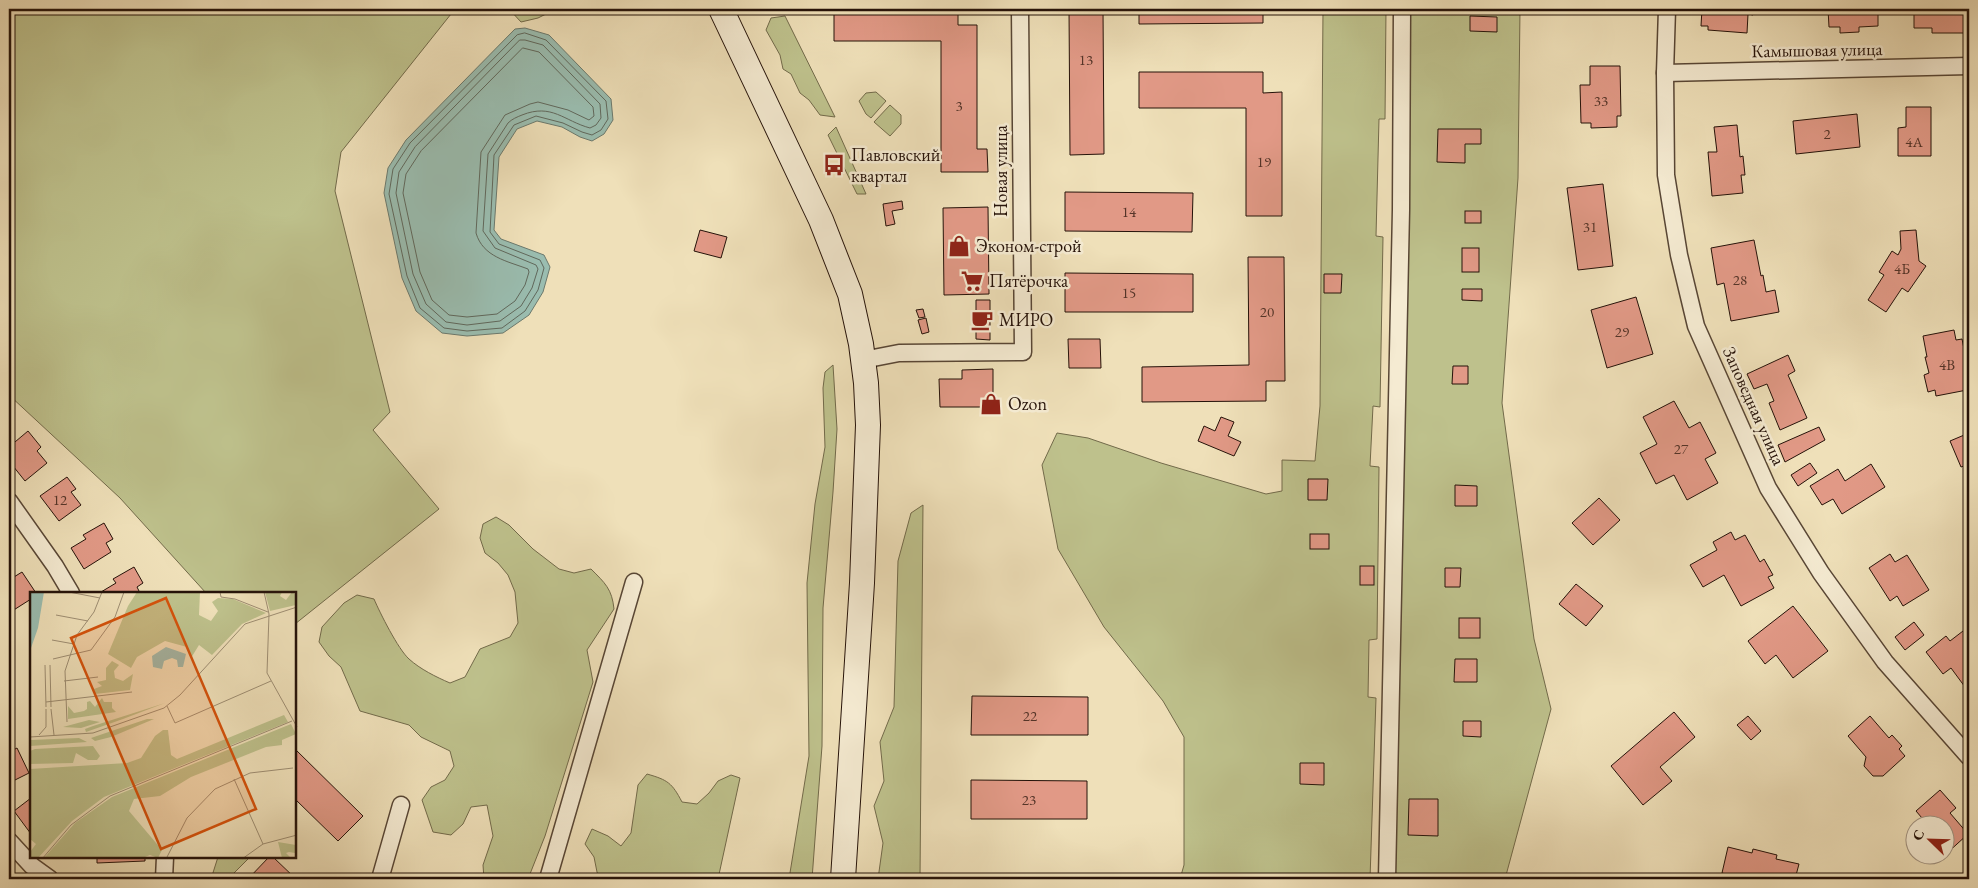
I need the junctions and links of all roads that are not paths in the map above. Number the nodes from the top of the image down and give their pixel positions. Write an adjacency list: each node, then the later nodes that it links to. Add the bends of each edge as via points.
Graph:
1 (721, 9): 7 (main road, via 822,220 850,294)
2 (1020, 9): 7 (street, Новая улица, via 1022,352 899,354)
3 (1402, 9): 20 (street)
4 (1667, 9): 6 (street, Заповедная улица)
5 (1969, 66): 6 (street, Камышовая улица)
6 (1665, 73): 11 (street, Заповедная улица, via 1666,175 1679,255 1696,326 1768,488 1821,572 1886,662)
7 (863, 360): 19 (main road, via 868,425 862,583)
8 (9, 501): 10 (street)
9 (634, 582): 18 (street)
10 (70, 592)
11 (1969, 757)
12 (401, 805): 17 (street)
13 (9, 841): 15 (street, via 32,866)
14 (165, 858): 16 (street)
15 (50, 879)
16 (164, 879)
17 (380, 879)
18 (548, 879)
19 (843, 879)
20 (1387, 879)

